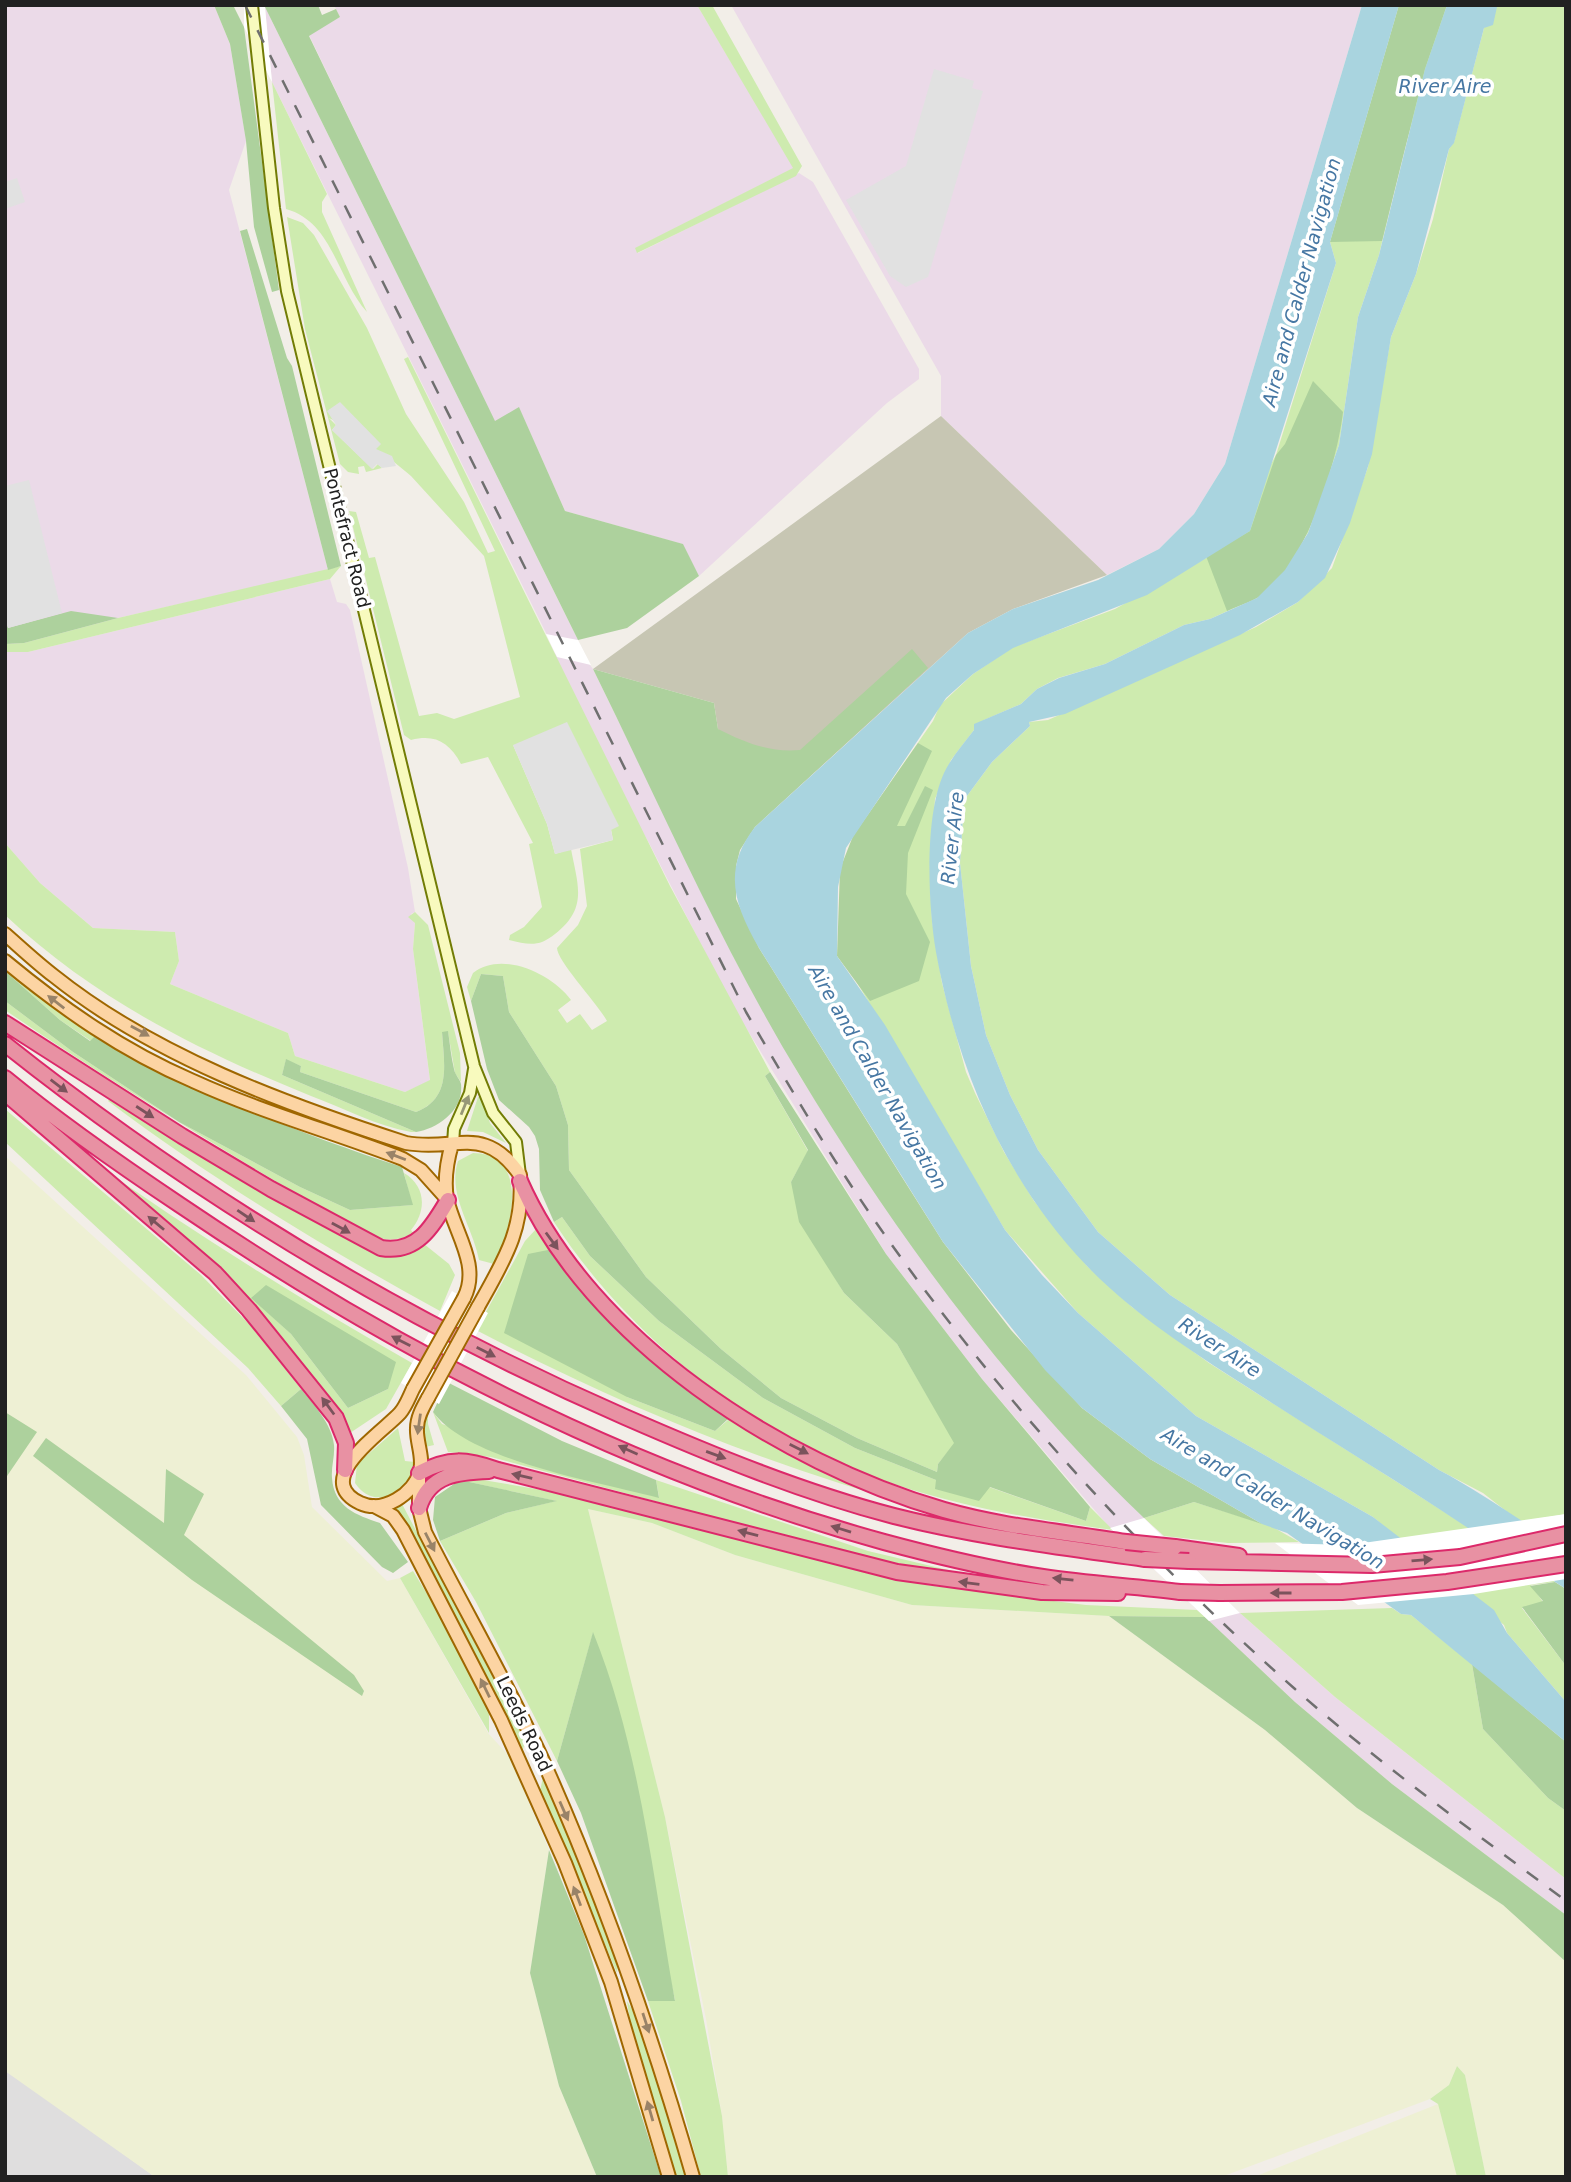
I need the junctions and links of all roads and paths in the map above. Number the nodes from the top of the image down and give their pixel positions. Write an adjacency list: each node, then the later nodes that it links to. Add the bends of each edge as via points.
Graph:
1 (253, 5): 6 (main road, Pontefract Road, via 287,291)
2 (5, 934): 9 (main road, one-way to 9, via 54,977 106,1012 198,1062 390,1138 429,1147)
3 (5, 961): 11 (main road, one-way to 3, via 403,1158 247,1104 135,1053 61,1006)
4 (5, 1023): 11 (highway, one-way to 11, via 182,1136 374,1245 395,1250 414,1244)
5 (5, 1044): 18 (highway, one-way to 18, bridge, via 132,1140 267,1230 386,1300 540,1380 691,1446 808,1490 975,1534 1145,1559)
6 (474, 1066): 9 (main road, Pontefract Road, one-way to 6); 10 (main road, Pontefract Road, via 493,1113 516,1142)
7 (5, 1079): 20 (highway, one-way to 7, via 1044,1577 885,1542 799,1517 567,1423 373,1326 254,1255)
8 (5, 1093): 12 (highway, one-way to 8, via 344,1435 336,1418 249,1310 215,1273)
9 (453, 1144): 10 (main road, via 491,1146 510,1161); 11 (main road, via 447,1160)
10 (520, 1178): 14 (main road, Leeds Road, one-way to 14, bridge, via 516,1236 428,1398 417,1427); 18 (highway, one-way to 18, bridge, via 553,1243 623,1322 684,1376 776,1438 849,1474 945,1510 1020,1526 1218,1551)
11 (447, 1199): 12 (main road, bridge, via 469,1264 464,1298 401,1412 353,1456)
12 (345, 1470): 15 (main road, Leeds Road, via 349,1493 360,1503)
13 (498, 1470): 14 (highway, via 458,1459); 16 (highway, via 446,1476 429,1488); 20 (highway, one-way to 13, via 1042,1592 897,1572)
14 (419, 1474): 15 (main road, via 394,1501); 16 (main road, Leeds Road)
15 (374, 1506): 22 (main road, Leeds Road, one-way to 15, via 565,1863 496,1709 403,1530 393,1516)
16 (419, 1508): 21 (main road, Leeds Road, one-way to 21, via 425,1532 542,1760)
17 (1566, 1534): 18 (highway, one-way to 17, via 1372,1564 1460,1557)
18 (1278, 1564)
19 (1566, 1564): 20 (highway, one-way to 20, bridge, via 1342,1592)
20 (1176, 1592)
21 (631, 1976): 22 (main road); 24 (main road, Leeds Road, one-way to 24)
22 (613, 1990): 23 (main road, Leeds Road, one-way to 22)
23 (669, 2177)
24 (693, 2177)

